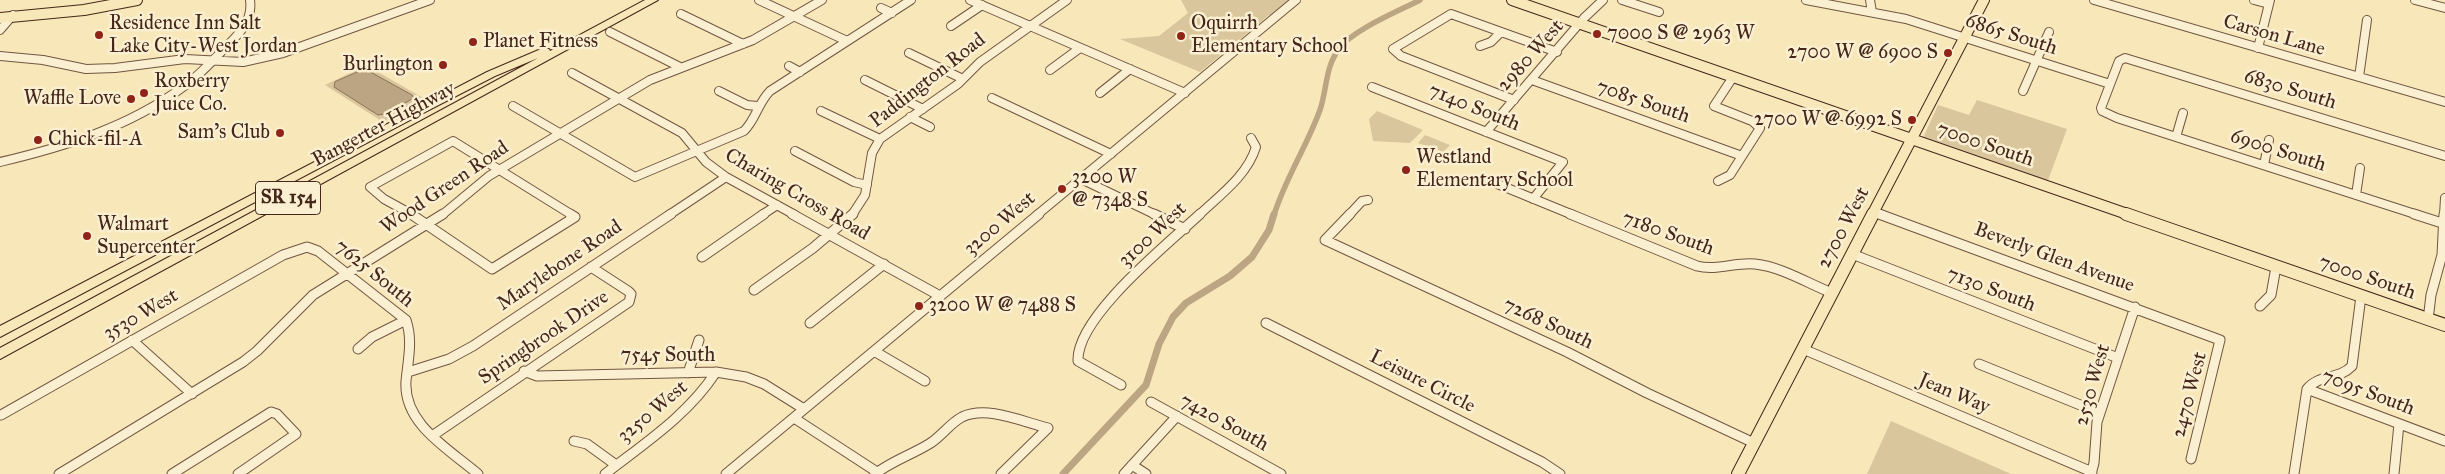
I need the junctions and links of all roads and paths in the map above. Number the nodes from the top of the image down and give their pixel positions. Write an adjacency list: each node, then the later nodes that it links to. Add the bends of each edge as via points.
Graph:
1 (118, 0): 32 (main road)
2 (136, 0): 32 (main road, via 84,10)
3 (250, 0): 54 (street, via 250,17 238,35)
4 (417, 0): 54 (street, via 281,49)
5 (430, 0): 54 (street, via 272,56 233,62)
6 (639, 0): 49 (highway, Bangerter Highway / SR 154)
7 (653, 0): 73 (highway, Bangerter Highway / SR 154)
8 (758, 0): 33 (street)
9 (822, 0): 33 (street, Wood Green Road)
10 (911, 0): 29 (street)
11 (970, 0): 24 (street)
12 (1068, 0): 38 (street, Paddington Road)
13 (1296, 0): 72 (street, 3200 West)
14 (1512, 0): 36 (main road, 7000 South)
15 (1603, 0): 36 (street, 2980 West, via 1590,21)
16 (1622, 0): 27 (street)
17 (1806, 0): 28 (street, 6865 South)
18 (1870, 0): 28 (street)
19 (1984, 0): 43 (main road, 2700 West)
20 (2094, 0): 48 (street, Carson Lane)
21 (2254, 0): 23 (street)
22 (2415, 0): 26 (street)
23 (2269, 2): 48 (street)
24 (982, 5): 37 (street); 38 (street)
25 (881, 8): 29 (street)
26 (2445, 8)
27 (1659, 12)
28 (1872, 12): 43 (street, 6865 South, via 1906,19)
29 (892, 13): 44 (street)
30 (0, 14): 32 (main road)
31 (681, 14): 45 (street)
32 (13, 15): 34 (main road); 39 (street)
33 (794, 17): 44 (street); 45 (street, Wood Green Road)
34 (0, 18)
35 (2368, 20): 63 (street)
36 (1581, 24): 50 (street, 2980 West); 62 (main road, 7000 South)
37 (951, 26)
38 (1030, 26): 47 (street); 64 (street, Paddington Road, via 980,62)
39 (0, 30)
40 (610, 32): 57 (street)
41 (1501, 32): 46 (street, via 1492,42); 50 (street); 76 (street, via 1451,14 1393,49 1401,56)
42 (2049, 32): 55 (street)
43 (1964, 38): 55 (street, 6865 South); 92 (main road, 2700 West)
44 (848, 41): 60 (street)
45 (743, 44): 57 (street, Wood Green Road)
46 (1480, 46)
47 (1080, 48): 58 (street); 59 (street)
48 (2258, 48): 63 (street, Carson Lane)
49 (545, 51): 136 (highway, via 491,74 398,122); 140 (highway, Bangerter Highway / SR 154)
50 (1557, 52): 66 (street, 2980 West)
51 (909, 53): 64 (street)
52 (0, 56): 54 (street, via 92,69 176,60)
53 (2125, 58): 67 (street, via 2119,61); 98 (street, 6830 South)
54 (213, 60): 99 (street, via 183,86 132,117 71,142)
55 (2036, 61): 67 (street, 6865 South); 70 (street)
56 (789, 66): 60 (street)
57 (680, 67): 75 (street, Wood Green Road)
58 (1130, 69): 71 (street); 72 (street)
59 (1050, 70)
60 (800, 72): 79 (street, via 770,91)
61 (572, 74): 75 (street, Charing Cross Road)
62 (1733, 77): 80 (street); 92 (main road, 7000 South)
63 (2359, 78): 77 (street, Carson Lane)
64 (963, 79): 81 (street, Paddington Road)
65 (865, 80): 81 (street)
66 (1532, 80): 76 (street, 2980 West); 97 (street, 7085 South)
67 (2110, 84): 89 (street, 6900 South, via 2102,111)
68 (1372, 87): 87 (street, 7140 South)
69 (719, 91): 79 (street, via 747,105)
70 (2023, 91)
71 (1100, 92)
72 (1185, 93): 96 (street, 3200 West)
73 (480, 94): 144 (highway, Bangerter Highway / SR 154); 146 (highway, via 410,137)
74 (992, 98): 96 (street)
75 (619, 99): 88 (street, Wood Green Road); 94 (street, Charing Cross Road, via 682,133)
76 (1514, 100): 87 (street, 2980 West)
77 (2445, 102)
78 (513, 106): 88 (street)
79 (757, 106): 94 (street, via 751,125 744,131)
80 (1714, 106): 85 (street)
81 (923, 109): 84 (street, Paddington Road)
82 (821, 111): 91 (street)
83 (2183, 113): 89 (street)
84 (910, 117): 86 (street); 91 (street, Paddington Road)
85 (1759, 125): 97 (street, via 1759,131)
86 (930, 127)
87 (1486, 132): 110 (street, 7140 South, via 1563,162)
88 (561, 134): 94 (street, via 635,177); 102 (street, Wood Green Road)
89 (2176, 137): 100 (street, 6900 South)
90 (1251, 138): 116 (street, 3100 West, via 1256,147 1247,167)
91 (880, 139): 107 (street, Paddington Road, via 874,148)
92 (1911, 140): 113 (main road, 2700 West); 123 (main road, 7000 South)
93 (2269, 140): 100 (street)
94 (698, 151): 103 (street, Charing Cross Road, via 712,168)
95 (795, 151): 107 (street, via 854,182)
96 (1111, 154): 104 (street, 3200 West)
97 (1742, 156): 105 (street, via 1730,175)
98 (2445, 156)
99 (0, 162)
100 (2264, 165): 108 (street, 6900 South)
101 (2360, 168): 108 (street)
102 (498, 171): 115 (street, Wood Green Road); 115 (street, via 453,141 370,187); 115 (street, via 575,217 492,269)
103 (726, 177): 112 (street, Charing Cross Road); 122 (street, Marylebone Road)
104 (1081, 179): 116 (street); 127 (street, 3200 West)
105 (1718, 181)
106 (1495, 183): 110 (street, 7180 South)
107 (867, 185): 117 (street, Paddington Road, via 858,209)
108 (2356, 195): 114 (street, 6900 South)
109 (2445, 198): 114 (street)
110 (1533, 199): 126 (street, 7180 South, via 1697,266 1713,270 1744,264 1760,265)
111 (1368, 200): 167 (street, 7268 South, via 1362,201 1325,240)
112 (777, 205): 117 (street, Charing Cross Road); 120 (street)
113 (1874, 212): 119 (main road, 2700 West); 130 (street, Beverly Glen Avenue)
114 (2444, 223): 132 (street, via 2440,264)
115 (428, 224): 124 (street, Wood Green Road)
116 (1185, 229): 153 (street, 3100 West, via 1099,310 1078,354 1078,360)
117 (830, 234): 121 (street, Charing Cross Road); 125 (street, Paddington Road)
118 (300, 248): 124 (street, 7625 South, via 313,249); 137 (street, 3530 West, via 283,254)
119 (1852, 254): 126 (main road, 2700 West); 145 (street, 7130 South)
120 (702, 257)
121 (884, 264): 127 (street, Charing Cross Road); 133 (street)
122 (591, 267): 148 (street, Springbrook Drive, via 628,291 631,294 629,302); 149 (street, Marylebone Road, via 462,353)
123 (2276, 267): 128 (main road, 7000 South); 129 (street, via 2270,298)
124 (346, 273): 131 (street, 7625 South); 155 (street, Wood Green Road, via 313,295 243,362)
125 (754, 290)
126 (1832, 293): 142 (main road, 2700 West)
127 (940, 296): 143 (street, 3200 West)
128 (2361, 296): 132 (main road, 7000 South); 154 (street, via 2352,366 2345,375 2316,380)
129 (2260, 306)
130 (2135, 307): 139 (street, Beverly Glen Avenue); 145 (street, 2530 West)
131 (406, 320): 141 (street, via 372,337); 149 (street, 7625 South, via 410,343)
132 (2428, 320): 135 (main road, 7000 South)
133 (810, 322)
134 (1266, 323): 183 (street, Leisure Circle)
135 (2445, 326)
136 (0, 333)
137 (132, 340): 155 (street); 160 (street, 3530 West)
138 (698, 340): 151 (street)
139 (2220, 340): 168 (street, 2470 West)
140 (0, 344)
141 (358, 349)
142 (1802, 349): 167 (main road, 2700 West); 172 (street, Jean Way)
143 (874, 350): 152 (street); 157 (street, 3200 West)
144 (0, 354)
145 (2118, 358): 159 (street, 2530 West)
146 (0, 364)
147 (1979, 364): 159 (street)
148 (524, 371): 151 (street, 7545 South, via 537,376); 164 (street, Springbrook Drive)
149 (408, 372): 164 (street, 7625 South, via 408,408)
150 (716, 372): 151 (street, 7545 South); 157 (street, 7545 South, via 764,384); 169 (street, 3250 West, via 692,406)
151 (688, 373)
152 (925, 381)
153 (1121, 385)
154 (2307, 389): 163 (street, 7095 South); 185 (street)
155 (192, 394): 173 (street, Wood Green Road)
156 (1151, 402): 161 (street, 7420 South)
157 (804, 409): 162 (street, 3200 West)
158 (271, 412): 174 (street); 175 (street, via 296,434)
159 (2100, 413): 172 (street, 2530 West)
160 (1, 415)
161 (1177, 416): 170 (street); 182 (street, 7420 South)
162 (794, 418): 171 (street); 178 (street, 3200 West)
163 (2399, 424): 166 (street, 7095 South); 186 (street)
164 (432, 436): 176 (street, 7625 South)
165 (574, 441): 169 (street, via 587,444)
166 (2445, 441)
167 (1754, 443): 184 (main road, 2700 West)
168 (2191, 459)
169 (616, 465): 177 (street, 3250 West)
170 (1132, 466): 180 (street); 181 (street)
171 (876, 473): 179 (street, via 896,458 934,441 957,420 971,414 986,414 1048,428)
172 (2091, 473)
173 (60, 474)
174 (172, 474)
175 (238, 474)
176 (478, 474)
177 (605, 474)
178 (726, 474)
179 (1001, 474)
180 (1124, 474)
181 (1146, 474)
182 (1281, 474)
183 (1560, 474)
184 (1738, 474)
185 (2294, 474)
186 (2394, 474)

